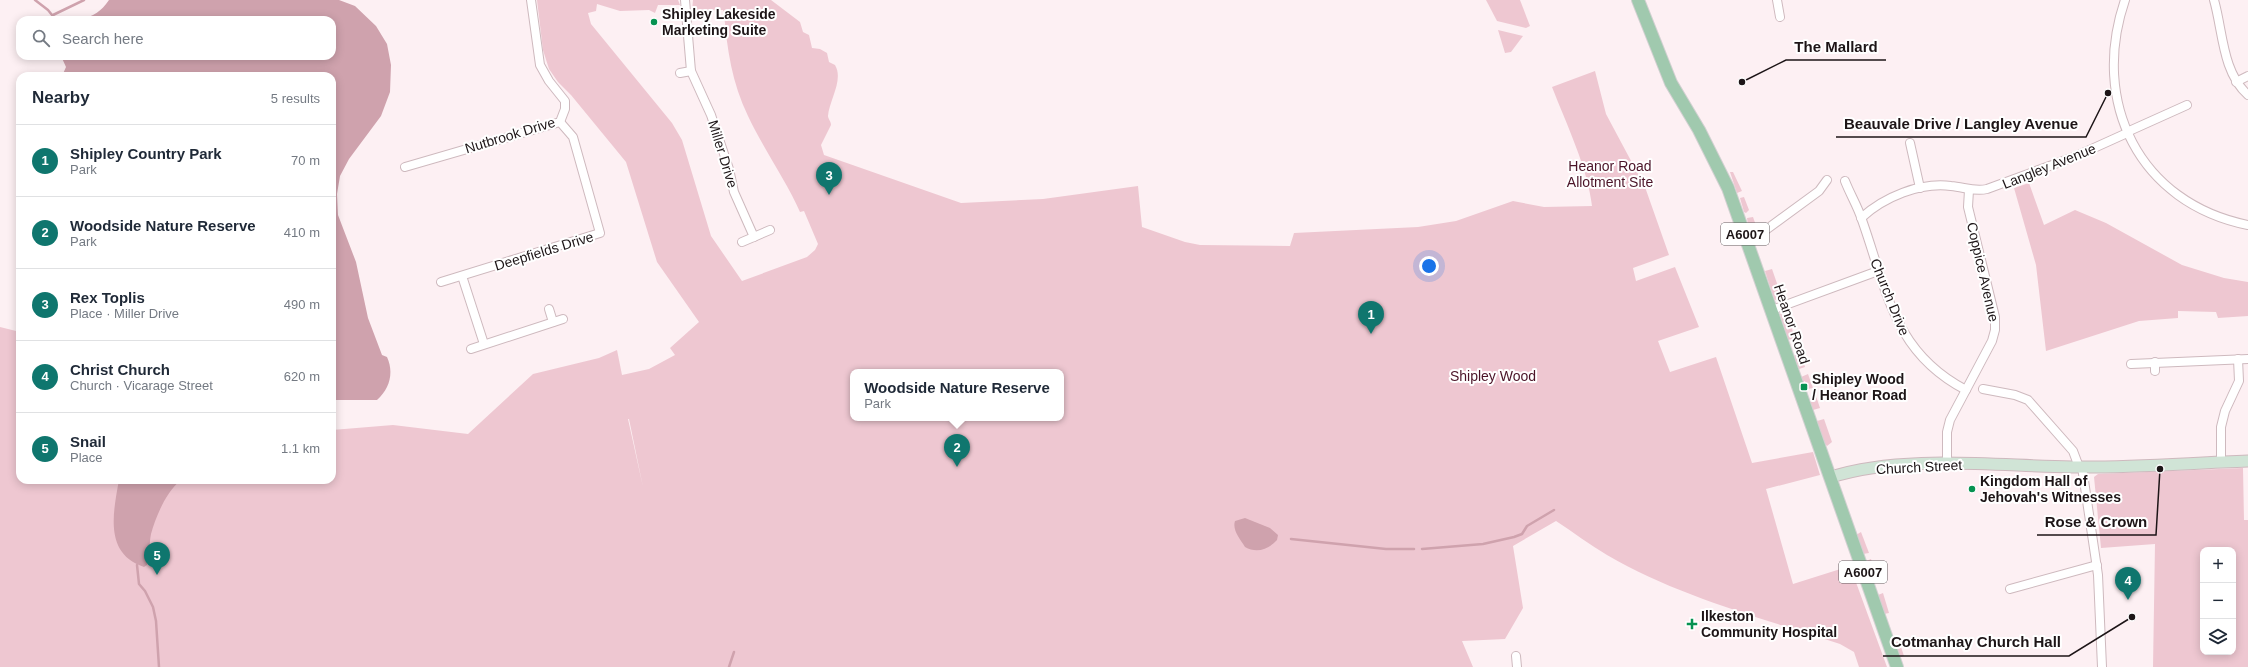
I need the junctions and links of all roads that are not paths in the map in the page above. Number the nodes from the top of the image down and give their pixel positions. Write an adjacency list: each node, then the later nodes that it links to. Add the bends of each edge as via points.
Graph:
1 (530, 0): 14 (street, Nutbrook Drive, via 540,65 565,101)
2 (685, 0): 8 (street, Miller Drive)
3 (1638, 0): 27 (main road, Heanor Road / A6007, via 1671,83 1700,130 1728,188)
4 (1778, 0): 7 (street)
5 (2125, 0): 15 (street, via 2114,39 2112,71 2116,99)
6 (2214, 0): 11 (street, via 2230,70)
7 (1780, 17)
8 (691, 71): 9 (street); 25 (street, Miller Drive, via 712,117 734,192)
9 (680, 73)
10 (2248, 76): 11 (street)
11 (2236, 82): 12 (street)
12 (2248, 95)
13 (2187, 105): 15 (street, Langley Avenue)
14 (560, 122): 17 (street, Nutbrook Drive); 29 (street, Deepfields Drive, via 573,137 600,233)
15 (2127, 132): 21 (street, Langley Avenue, via 2021,178 1981,191); 23 (street, via 2148,165 2180,196 2213,214)
16 (1910, 143): 20 (street)
17 (404, 168)
18 (1826, 180): 27 (street, via 1819,191)
19 (1844, 181): 22 (street, Church Drive)
20 (1920, 188): 21 (street, via 1949,186); 22 (street, via 1883,202)
21 (1968, 190): 41 (street, Coppice Avenue, via 1968,207 1996,325 1992,341)
22 (1862, 218): 28 (street, Church Drive)
23 (2248, 225)
24 (770, 230): 25 (street)
25 (754, 237): 26 (street)
26 (742, 242)
27 (1748, 243): 32 (main road, Heanor Road / A6007)
28 (1878, 270): 32 (street); 41 (street, Church Drive, via 1895,317 1911,346 1931,367)
29 (462, 276): 30 (street, Deepfields Drive); 35 (street)
30 (441, 282)
31 (549, 308): 34 (street)
32 (1772, 310): 46 (main road, Heanor Road / A6007)
33 (563, 319): 34 (street)
34 (553, 322): 35 (street)
35 (484, 344): 36 (street)
36 (471, 349)
37 (2238, 359): 38 (street); 39 (street, via 2155,366); 43 (street, via 2239,381 2221,426)
38 (2248, 359)
39 (2131, 364)
40 (1983, 389): 45 (street, via 2028,400 2073,451)
41 (1966, 390): 44 (street, Coppice Avenue, via 1947,428)
42 (2248, 460): 43 (street, Church Street)
43 (2221, 462): 45 (street, Church Street)
44 (1947, 464): 45 (street, Church Street); 46 (street, Church Street, via 1889,467 1848,472)
45 (2080, 467): 47 (street)
46 (1831, 477): 51 (main road, Heanor Road / A6007)
47 (2097, 565): 48 (street); 52 (street)
48 (2010, 590)
49 (1516, 656): 50 (street)
50 (1517, 667)
51 (1897, 667)
52 (2102, 667)

